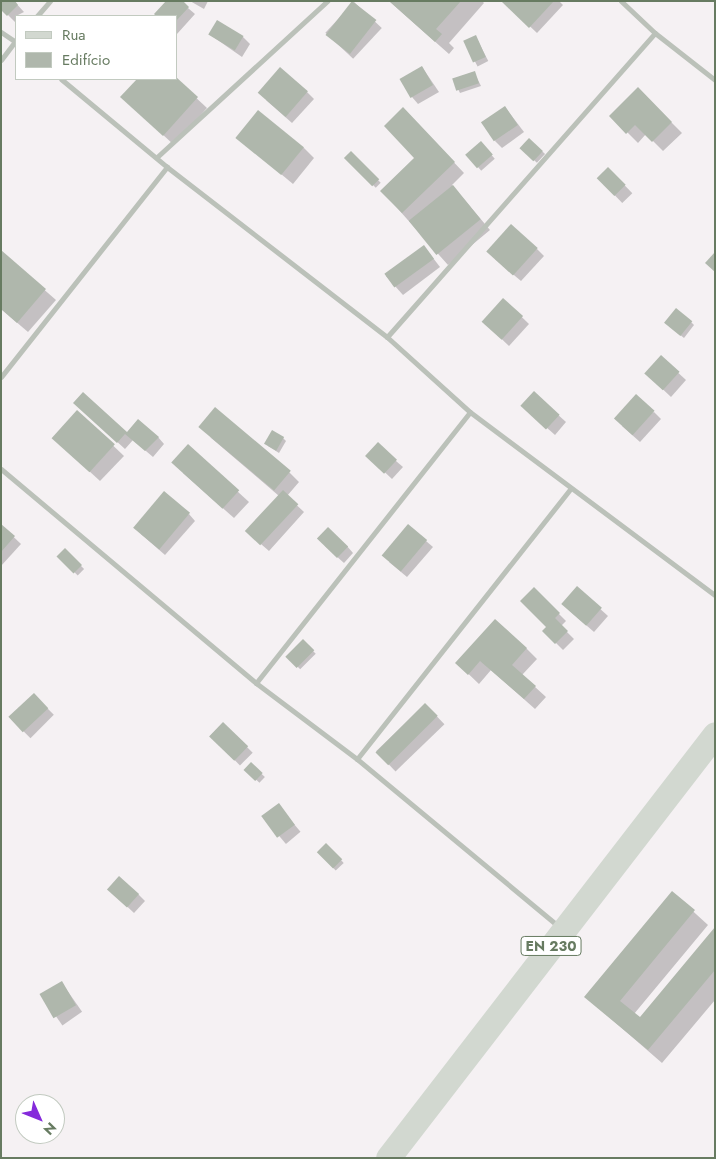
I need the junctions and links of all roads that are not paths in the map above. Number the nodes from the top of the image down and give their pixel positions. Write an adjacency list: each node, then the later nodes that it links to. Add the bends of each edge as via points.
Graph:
1 (50, 1): 4 (street)
2 (327, 1): 12 (street)
3 (621, 1): 6 (street)
4 (38, 15)
5 (1, 32): 7 (street)
6 (655, 34): 11 (street); 14 (street)
7 (15, 40)
8 (15, 42): 9 (street)
9 (1, 60)
10 (62, 80): 12 (street)
11 (715, 80)
12 (157, 157): 13 (street)
13 (167, 166): 14 (street); 15 (street)
14 (387, 337): 16 (street)
15 (1, 377)
16 (470, 412): 18 (street); 20 (street)
17 (1, 469): 20 (street)
18 (570, 489): 19 (street); 22 (street)
19 (715, 595)
20 (256, 683): 22 (street)
21 (715, 734): 23 (main road, EN 230)
22 (358, 759): 23 (street)
23 (563, 931): 24 (main road, EN 230)
24 (388, 1158)

